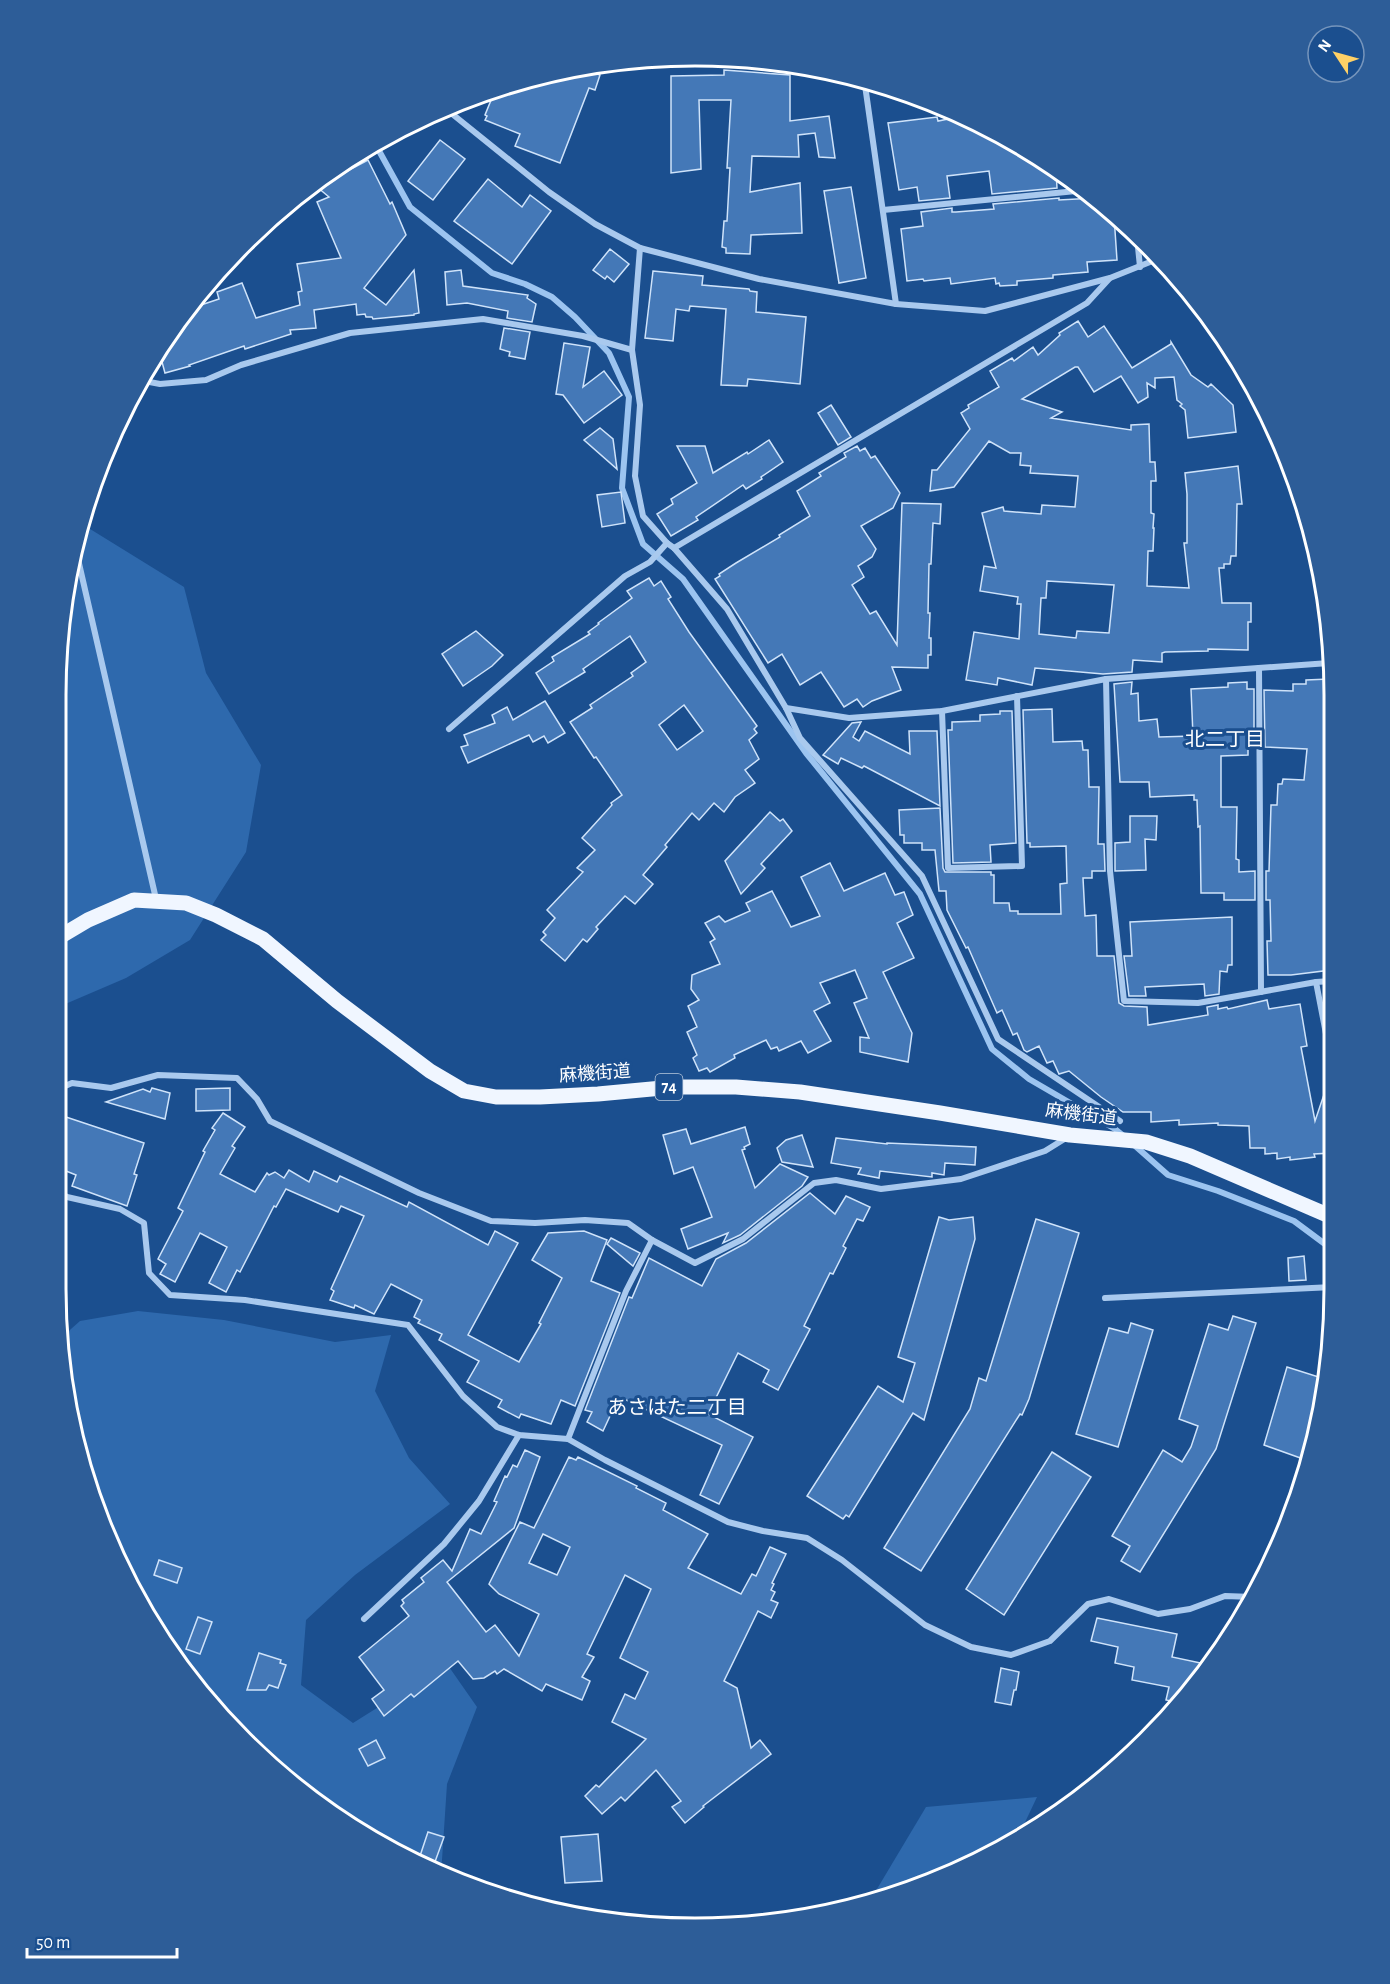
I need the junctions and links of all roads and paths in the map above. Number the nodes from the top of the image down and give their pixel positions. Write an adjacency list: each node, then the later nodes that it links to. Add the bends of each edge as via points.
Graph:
1 (866, 89): 4 (street)
2 (453, 115): 5 (street, via 595,225)
3 (1072, 191): 4 (street)
4 (883, 210): 10 (street)
5 (640, 248): 10 (street, via 759,279); 11 (street)
6 (1138, 248): 8 (street)
7 (1151, 262): 8 (street)
8 (1140, 267): 9 (street)
9 (1110, 278): 10 (street, via 986,310); 14 (street, via 1087,303)
10 (896, 304)
11 (632, 350): 12 (street, via 583,336 483,319 350,333 241,365 206,380); 13 (street, via 640,405 635,476 643,516)
12 (149, 382)
13 (667, 543): 14 (street); 22 (street, via 650,562 626,576)
14 (674, 548): 20 (street, via 727,609)
15 (79, 565): 23 (street)
16 (1323, 663): 17 (street)
17 (1259, 668): 18 (street); 27 (street)
18 (1106, 679): 19 (street); 27 (street, via 1110,871 1124,1001 1198,1003)
19 (1017, 696): 21 (street); 21 (street, via 1022,866 948,868)
20 (786, 708): 21 (street, via 849,718); 30 (street, via 800,738 922,876 998,1039)
21 (942, 711)
22 (449, 729)
23 (157, 900): 24 (main road, 麻機街道 / 74, via 134,900); 31 (main road, 麻機街道 / 74, via 186,903 263,939 337,1001 430,1071 464,1091 496,1097 540,1097 673,1087 736,1087 866,1101)
24 (66, 933)
25 (1324, 981): 26 (street)
26 (1316, 982): 27 (street); 28 (street)
27 (1261, 992)
28 (1324, 1024)
29 (66, 1086): 34 (street, via 111,1088 158,1075 237,1078 270,1121 459,1210 491,1221 628,1223)
30 (1120, 1121)
31 (1070, 1135): 33 (main road, 麻機街道 / 74, via 1146,1142 1190,1156); 34 (street, via 1045,1151 961,1179 880,1189 836,1180 814,1183 743,1239 695,1263)
32 (66, 1196): 37 (street, via 120,1209 144,1223 149,1273 170,1295 245,1300 408,1325 464,1396 497,1426)
33 (1324, 1214)
34 (652, 1240): 38 (street, via 626,1291)
35 (1324, 1287): 36 (street)
36 (1105, 1298)
37 (519, 1435): 38 (street); 40 (street, via 479,1501 451,1535)
38 (568, 1438): 39 (street, via 728,1522 807,1538 925,1624 971,1647 1011,1655 1050,1641 1088,1604 1109,1599 1158,1614 1190,1609 1225,1596)
39 (1243, 1597)
40 (364, 1619)

